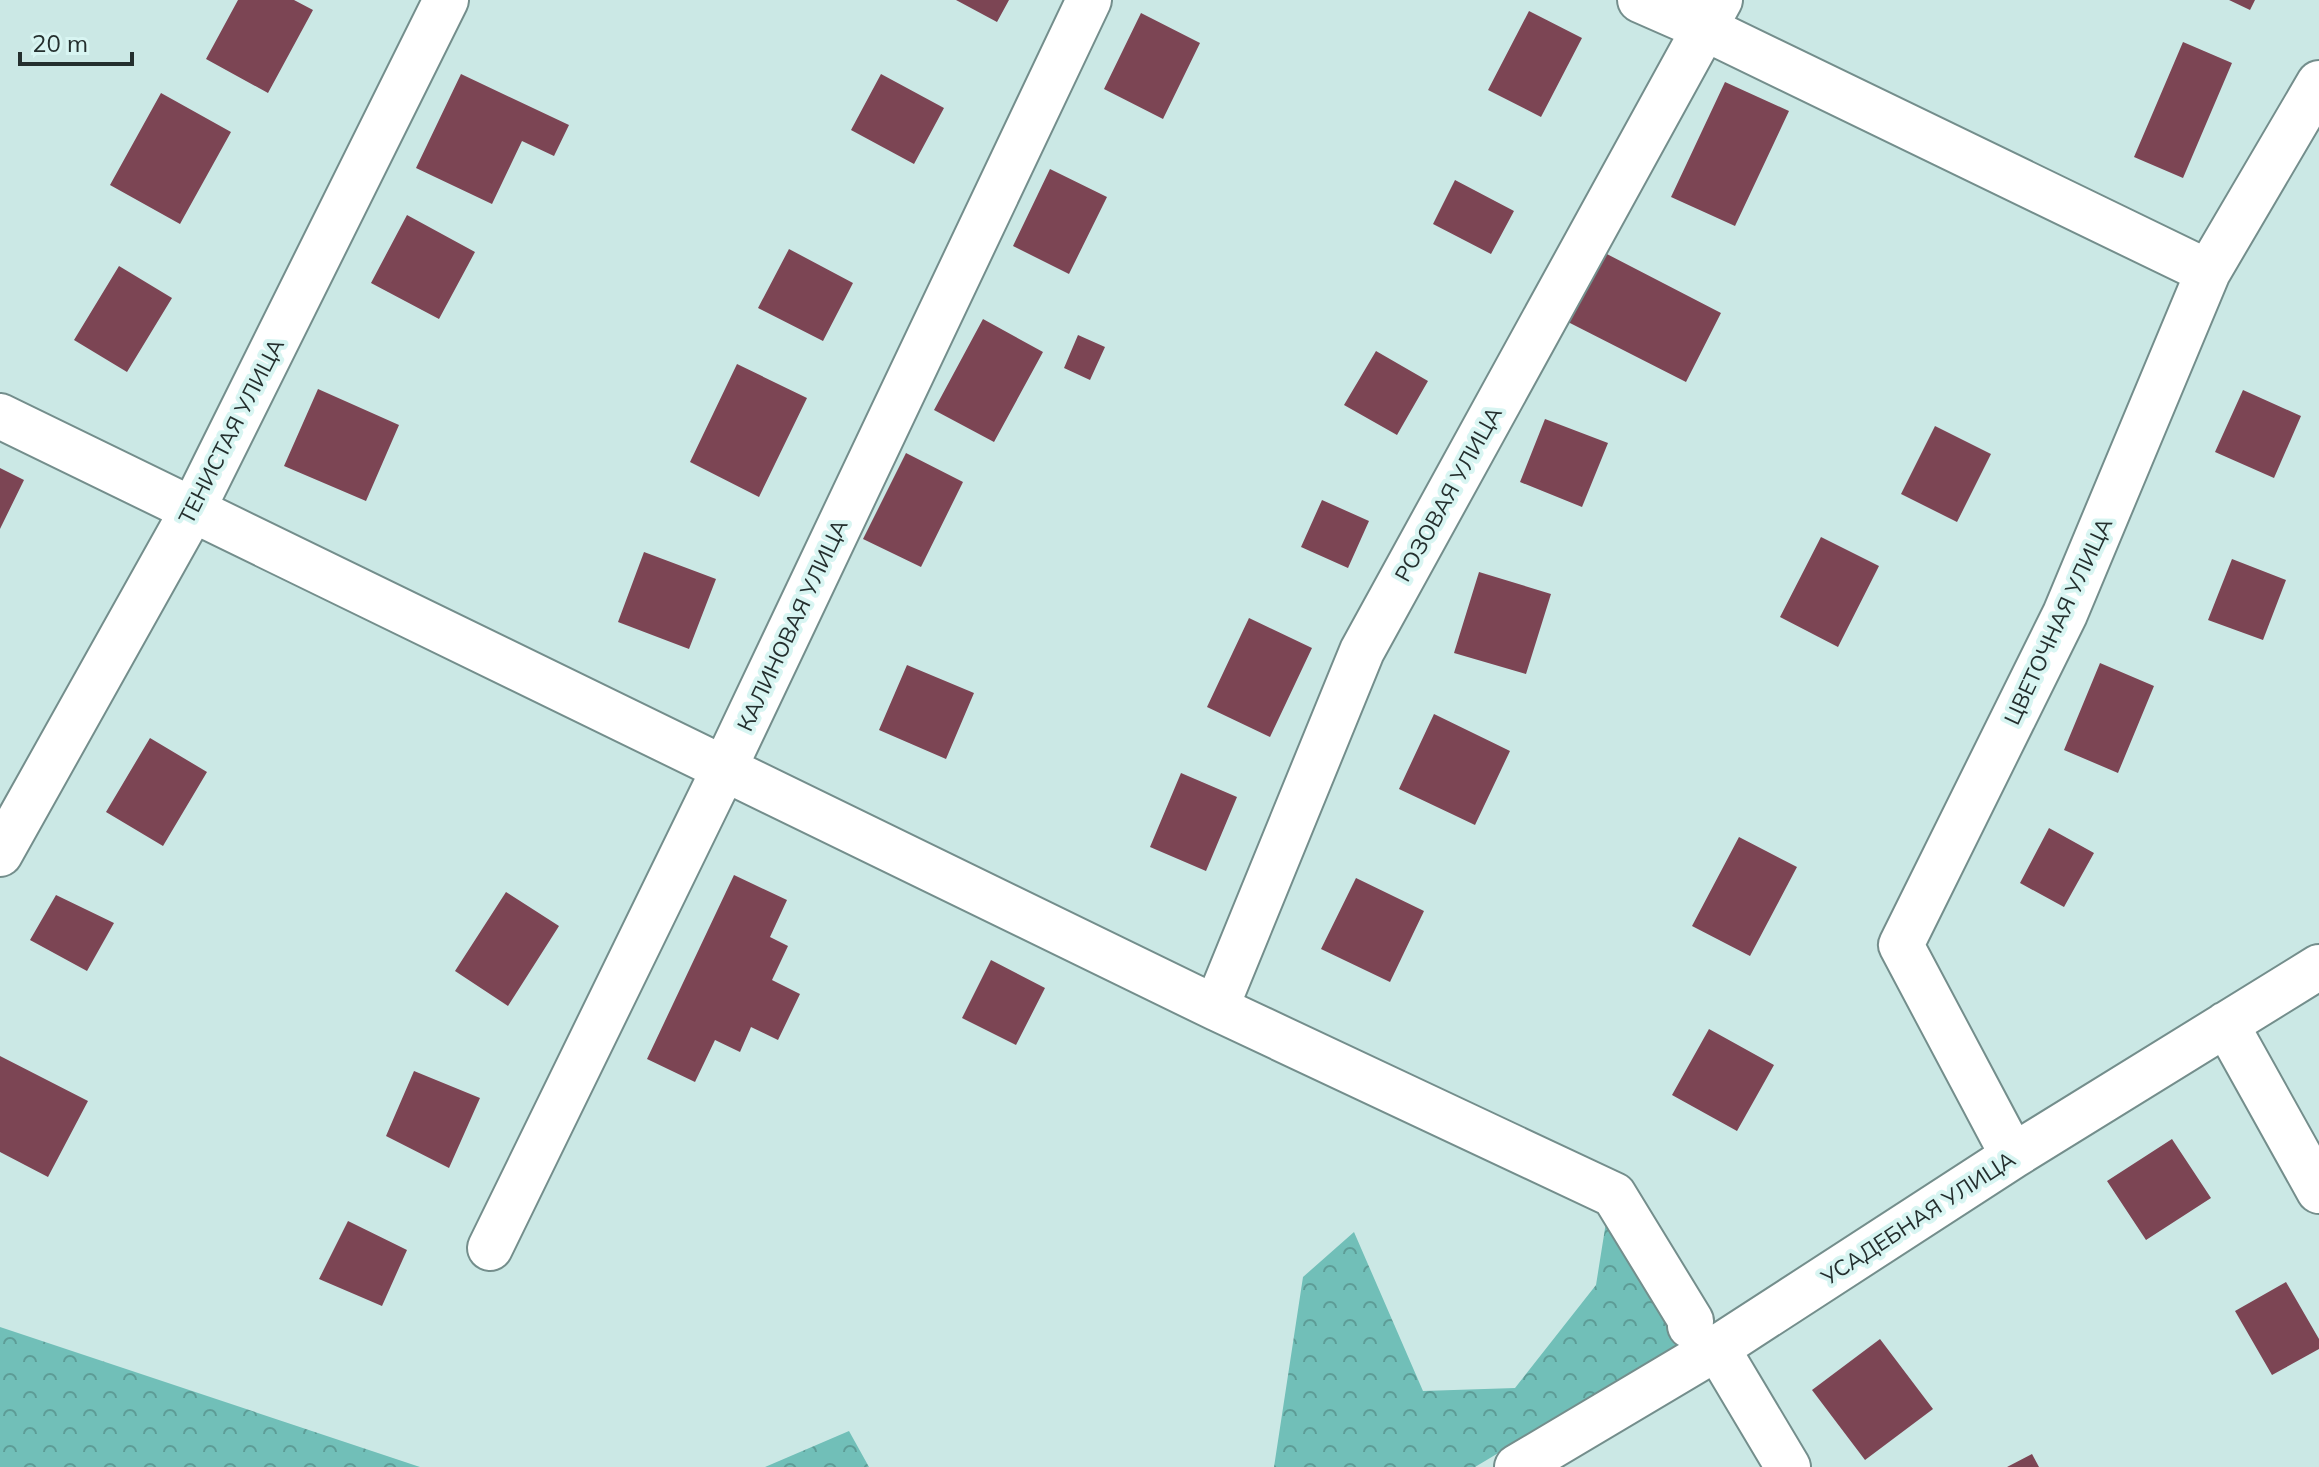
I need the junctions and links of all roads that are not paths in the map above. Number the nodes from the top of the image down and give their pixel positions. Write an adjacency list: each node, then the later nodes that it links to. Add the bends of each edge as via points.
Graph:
1 (446, 0): 8 (street, ТЕНИСТАЯ УЛИЦА)
2 (1089, 0): 9 (street, КАЛИНОВАЯ УЛИЦА)
3 (1640, 0): 4 (street)
4 (1713, 14): 6 (street); 12 (street, РОЗОВАЯ УЛИЦА, via 1362,651)
5 (2319, 83): 6 (street, ЦВЕТОЧНАЯ УЛИЦА)
6 (2208, 272): 14 (street, ЦВЕТОЧНАЯ УЛИЦА, via 2065,614 1901,945)
7 (0, 416): 8 (street)
8 (192, 511): 9 (street); 10 (street, ТЕНИСТАЯ УЛИЦА)
9 (724, 769): 12 (street); 16 (street, КАЛИНОВАЯ УЛИЦА)
10 (0, 854)
11 (2319, 967): 13 (street, УСАДЕБНАЯ УЛИЦА)
12 (1216, 1008): 17 (street, via 1614,1195)
13 (2226, 1024): 14 (street, УСАДЕБНАЯ УЛИЦА); 15 (street)
14 (2013, 1156): 17 (street, УСАДЕБНАЯ УЛИЦА)
15 (2319, 1191)
16 (490, 1248)
17 (1703, 1337): 18 (street, УСАДЕБНАЯ УЛИЦА); 19 (street)
18 (1517, 1467)
19 (1788, 1467)

